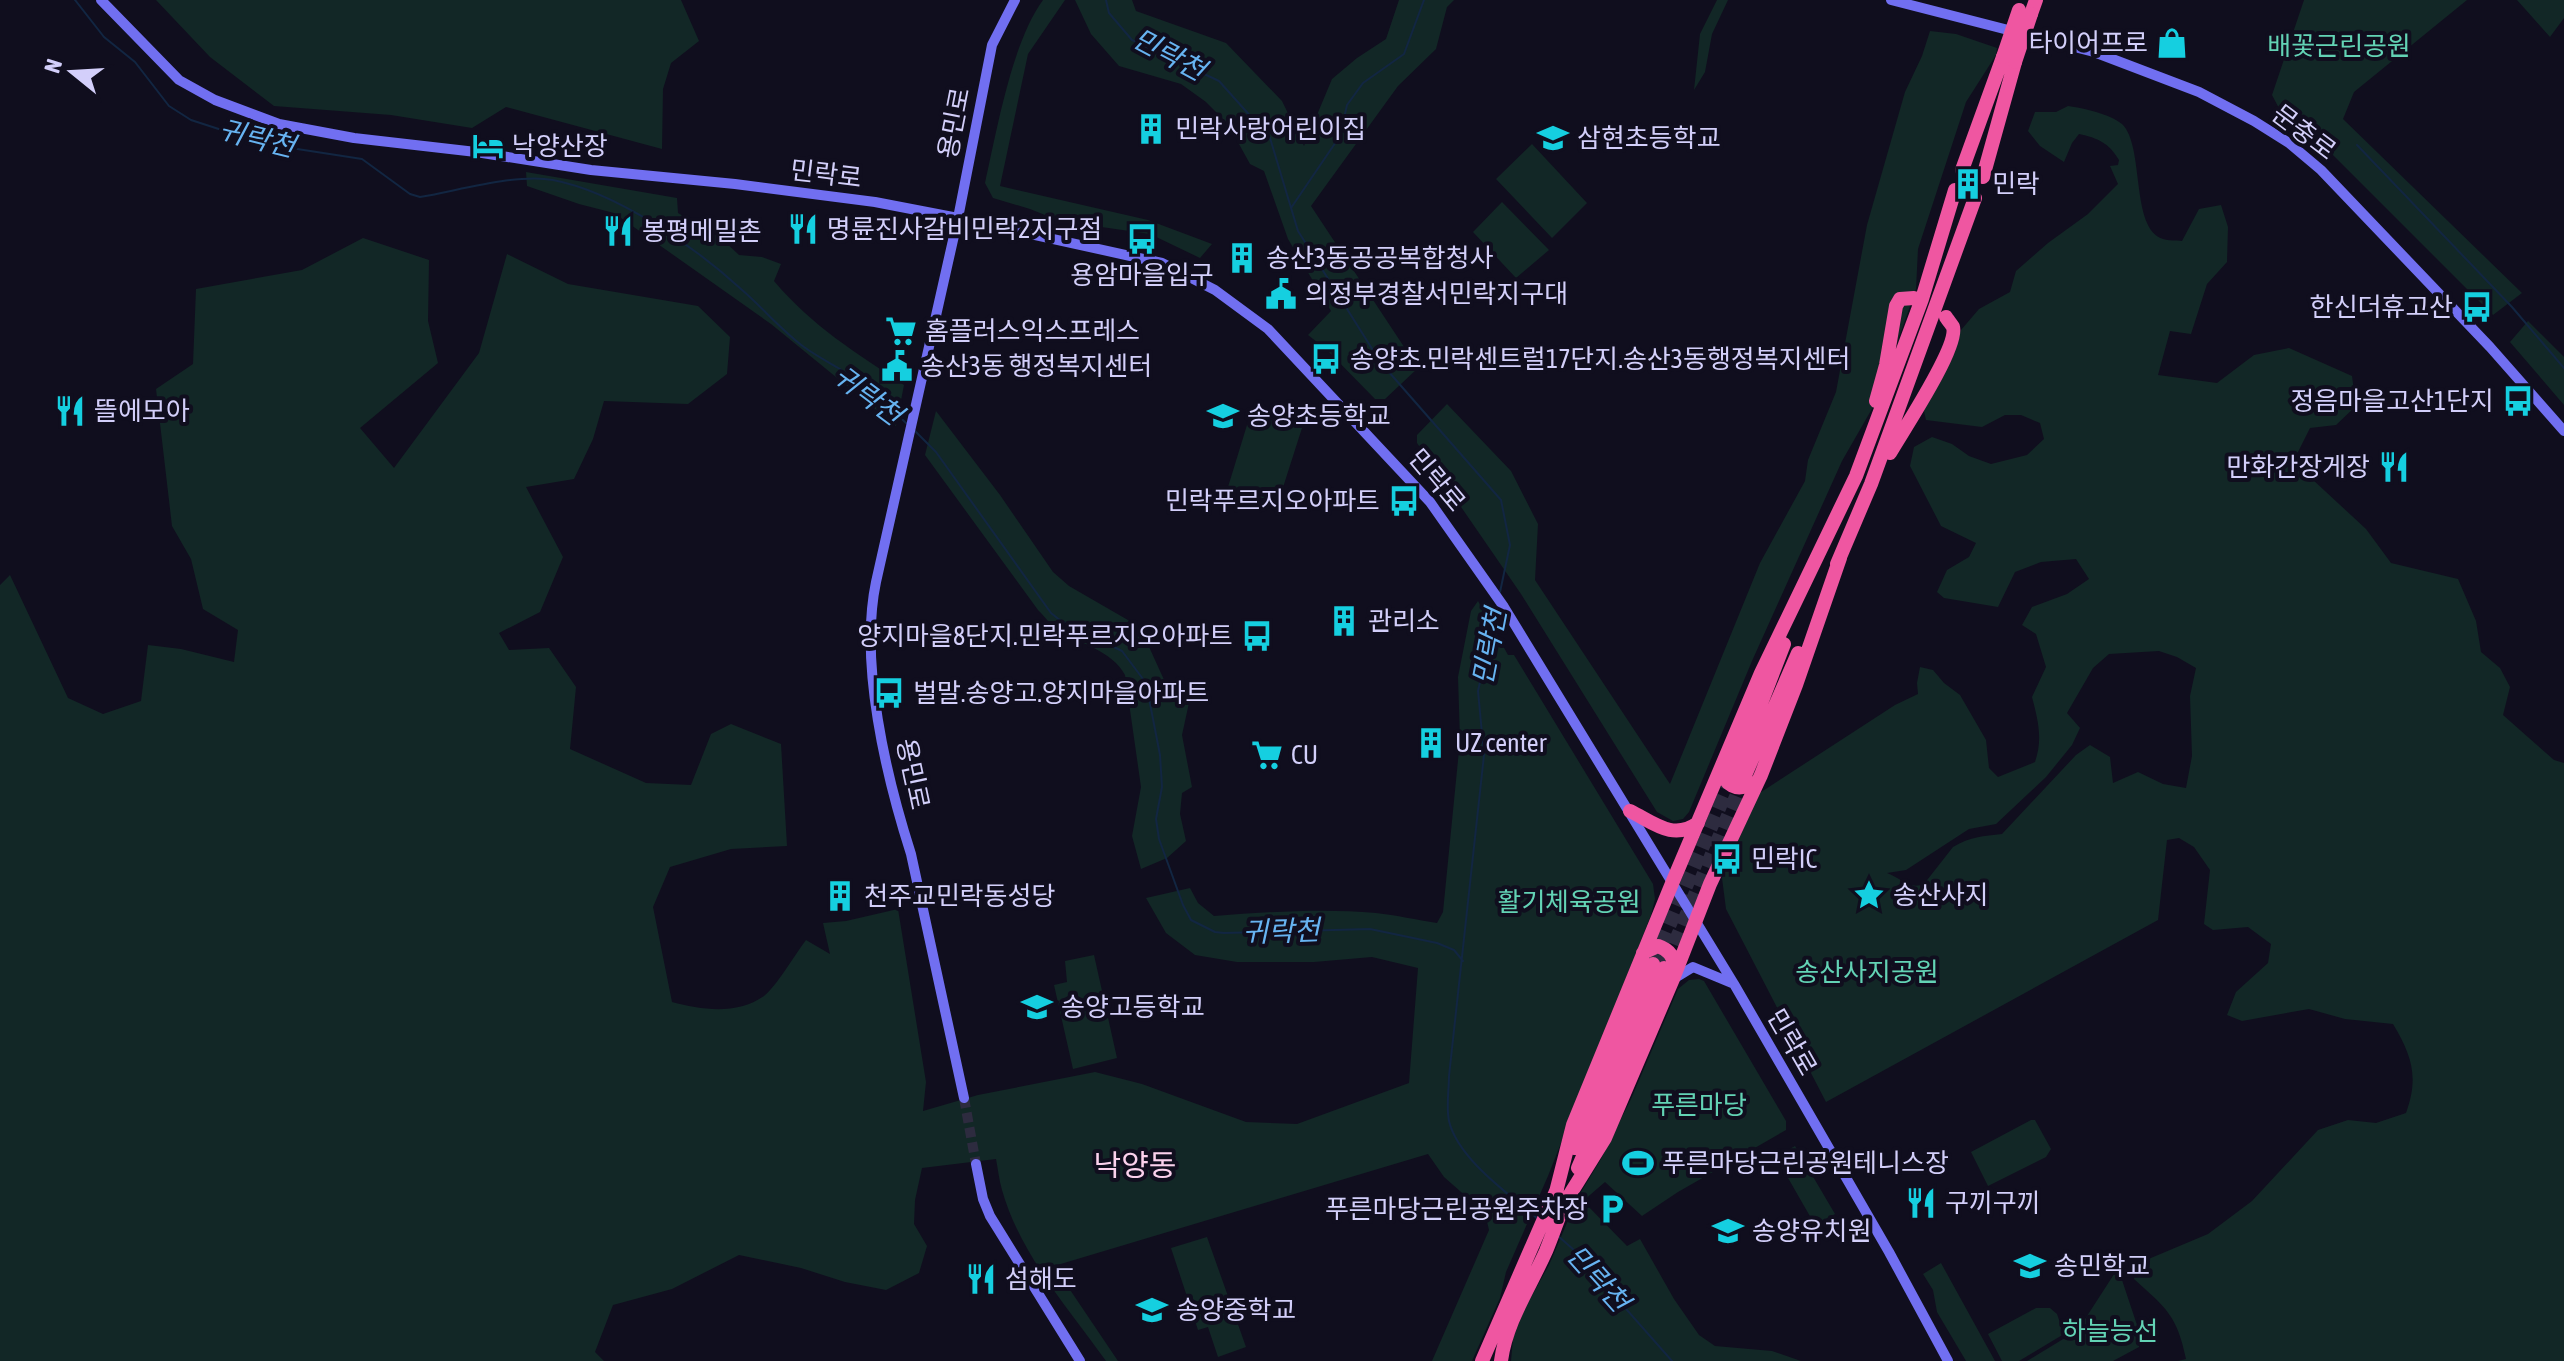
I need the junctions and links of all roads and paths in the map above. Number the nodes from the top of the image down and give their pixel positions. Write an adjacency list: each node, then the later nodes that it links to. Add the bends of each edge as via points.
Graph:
1 (101, 0): 10 (main road, 민락로, via 179,80 279,124 591,170 875,202)
2 (1015, 0): 10 (main road, 용민로, via 992,45)
3 (1891, 0): 13 (main road, 문충로, via 2094,52 2199,92 2289,143 2399,251)
4 (2027, 6): 5 (highway, bridge)
5 (2009, 60): 6 (highway); 7 (highway)
6 (1962, 170)
7 (1983, 177)
8 (1955, 190): 14 (highway, via 1922,299)
9 (1975, 198): 15 (highway)
10 (958, 218): 19 (main road, 민락로, via 1162,263 1215,290 1268,329 1430,502 1516,626); 25 (main road, 용민로, via 875,588 869,642 876,705)
11 (1914, 298): 14 (highway, via 1900,299 1896,306)
12 (1946, 317): 15 (highway, via 1953,335 1944,359)
13 (2564, 431)
14 (1856, 476): 17 (highway)
15 (1871, 484): 16 (highway)
16 (1840, 558): 17 (highway); 18 (highway)
17 (1733, 774): 18 (highway, via 1725,781 1737,787 1746,787); 20 (highway)
18 (1761, 775): 22 (highway)
19 (1630, 811): 20 (highway, via 1677,832); 21 (main road, 민락로)
20 (1698, 822): 21 (highway)
21 (1673, 881): 22 (main road, 민락로); 23 (highway)
22 (1697, 922): 23 (highway); 24 (main road, 민락로)
23 (1658, 966): 24 (main road, via 1693,967); 27 (highway); 27 (highway, via 1573,1125)
24 (1734, 984): 33 (main road, 민락로)
25 (964, 1098)
26 (976, 1164): 29 (main road, via 990,1216)
27 (1559, 1200): 28 (highway)
28 (1515, 1302): 30 (highway); 31 (highway); 32 (highway)
29 (1080, 1361)
30 (1482, 1361)
31 (1493, 1361)
32 (1504, 1361)
33 (1948, 1361)

